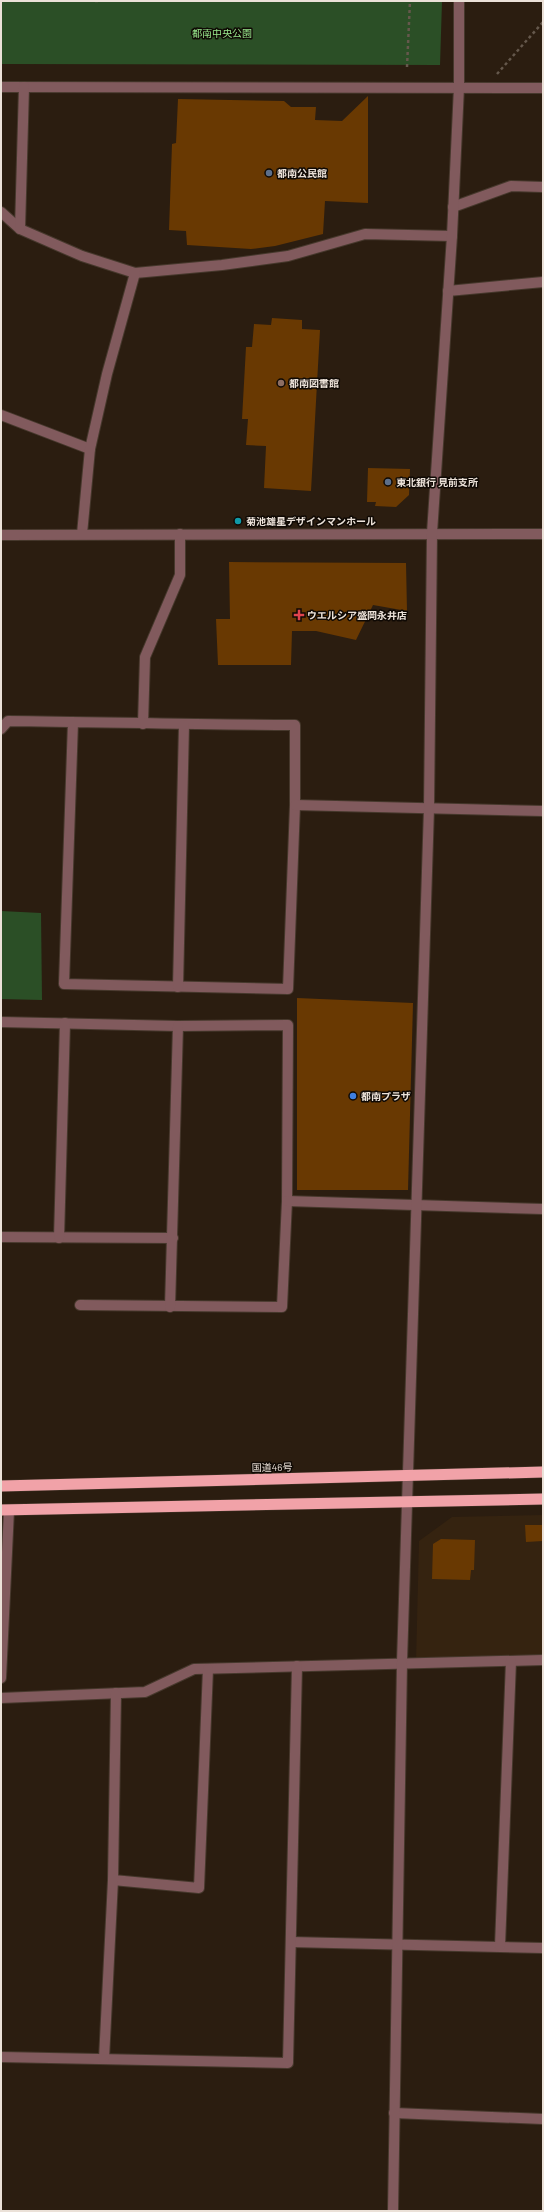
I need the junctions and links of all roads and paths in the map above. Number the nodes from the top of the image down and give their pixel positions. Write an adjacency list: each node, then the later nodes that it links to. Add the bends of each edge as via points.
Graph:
1 (95, 1): 2 (path)
2 (101, 1)
3 (410, 1): 6 (path)
4 (459, 1): 9 (street)
5 (543, 22): 10 (path)
6 (407, 67)
7 (1, 87): 8 (street)
8 (24, 87): 9 (street); 15 (street)
9 (459, 87): 10 (street); 13 (street)
10 (485, 88): 11 (street)
11 (543, 88)
12 (543, 187): 13 (street, via 510,186)
13 (453, 207): 16 (street)
14 (1, 212): 15 (street)
15 (20, 229): 17 (street, via 82,256)
16 (452, 236): 17 (street, via 365,234 288,256); 19 (street)
17 (135, 273): 21 (street, via 107,374)
18 (543, 282): 19 (street)
19 (448, 291): 22 (street)
20 (1, 415): 21 (street)
21 (90, 449): 23 (street)
22 (432, 533): 24 (street); 25 (street); 32 (street)
23 (82, 534): 24 (street); 26 (street)
24 (180, 534): 28 (street, via 180,574 145,657)
25 (543, 534)
26 (1, 535)
27 (73, 722): 28 (street); 30 (street, via 8,721); 34 (street, via 64,984)
28 (143, 724): 29 (street)
29 (184, 725): 31 (street, via 295,725); 34 (street)
30 (1, 729)
31 (295, 805): 32 (street); 34 (street, via 288,989)
32 (429, 808): 33 (street); 39 (street)
33 (543, 811)
34 (178, 987)
35 (1, 1022): 36 (street)
36 (65, 1023): 37 (street); 42 (street)
37 (178, 1026): 38 (street, via 288,1025); 43 (street)
38 (287, 1201): 39 (street); 45 (street, via 282,1307)
39 (415, 1204): 40 (street); 47 (street)
40 (543, 1209)
41 (1, 1237): 42 (street)
42 (59, 1238): 43 (street)
43 (172, 1238): 45 (street)
44 (80, 1305): 45 (street)
45 (170, 1307)
46 (543, 1472): 47 (highway, 国道46号)
47 (406, 1475): 48 (highway, 国道46号); 50 (street)
48 (1, 1486)
49 (543, 1499): 50 (highway)
50 (406, 1502): 51 (highway); 54 (street)
51 (5, 1510): 57 (street)
52 (511, 1660): 53 (street); 54 (street); 63 (street)
53 (543, 1660)
54 (402, 1662): 55 (street); 62 (street)
55 (297, 1666): 56 (street); 61 (street)
56 (208, 1669): 58 (street, via 194,1669 145,1692); 60 (street, via 199,1888)
57 (1, 1678)
58 (116, 1693): 59 (street); 60 (street)
59 (1, 1698)
60 (112, 1880): 66 (street)
61 (291, 1942): 62 (street); 66 (street, via 288,2063)
62 (397, 1944): 63 (street); 67 (street)
63 (500, 1946): 64 (street)
64 (543, 1948)
65 (1, 2057): 66 (street)
66 (104, 2059)
67 (394, 2113): 68 (street); 69 (street)
68 (543, 2118)
69 (393, 2211)

